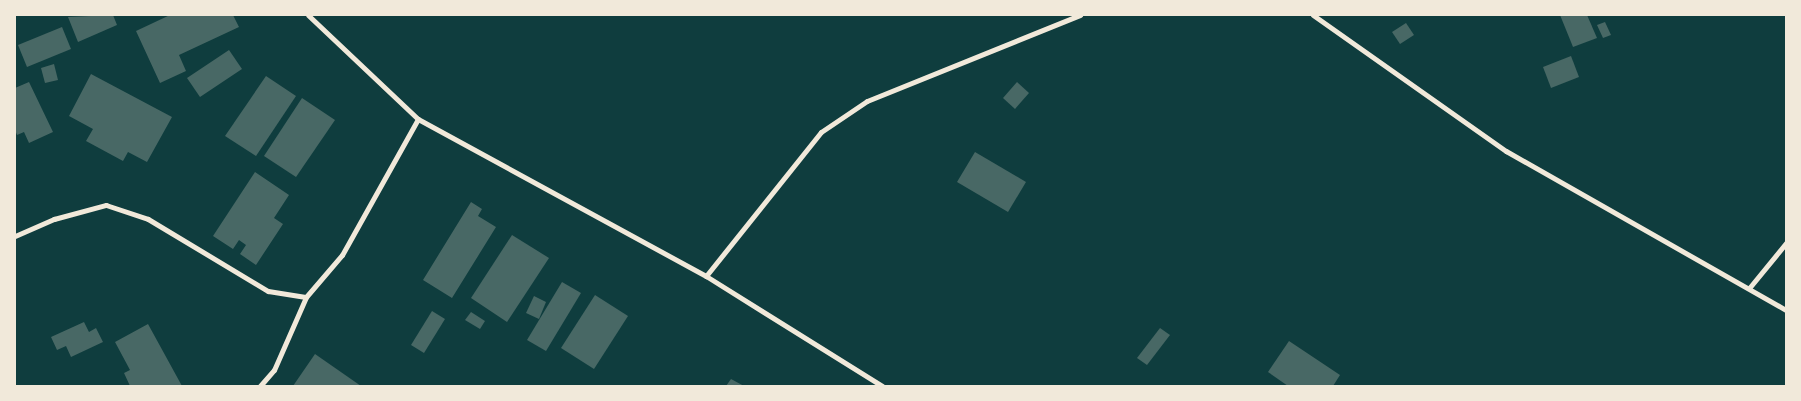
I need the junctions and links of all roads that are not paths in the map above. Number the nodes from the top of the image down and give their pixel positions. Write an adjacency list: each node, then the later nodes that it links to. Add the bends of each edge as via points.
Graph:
1 (308, 15): 4 (street)
2 (1080, 15): 7 (street, via 867,101 821,132)
3 (1313, 15): 8 (street, via 1506,151)
4 (418, 119): 7 (street); 9 (street, via 342,255)
5 (15, 236): 9 (street, via 54,218 106,205 148,218 268,290)
6 (1786, 243): 8 (street)
7 (706, 276): 12 (street)
8 (1750, 287): 10 (street)
9 (306, 297): 11 (street, via 274,370)
10 (1786, 310)
11 (260, 386)
12 (882, 386)

